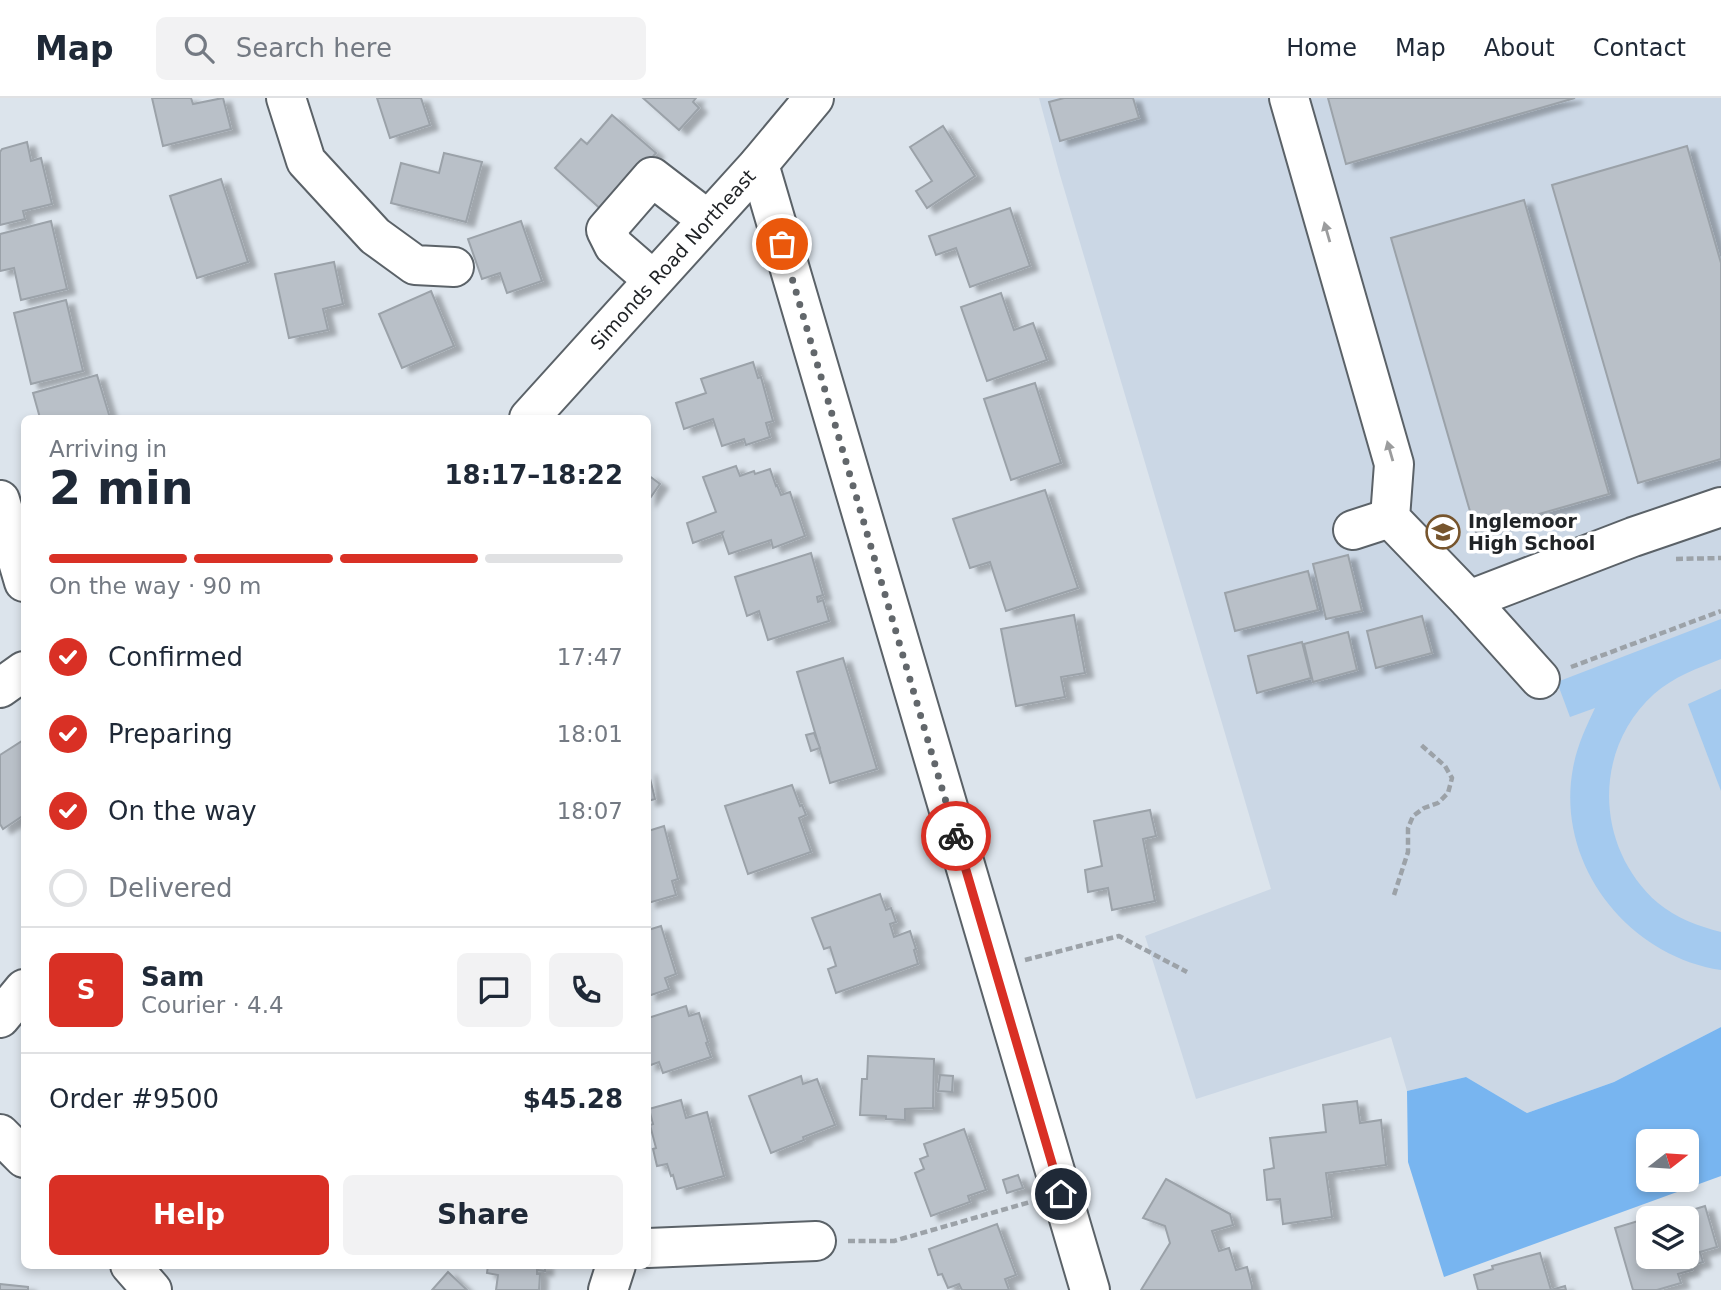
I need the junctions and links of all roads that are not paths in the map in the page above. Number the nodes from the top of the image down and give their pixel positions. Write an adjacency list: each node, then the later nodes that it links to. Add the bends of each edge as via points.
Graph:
1 (286, 98): 6 (street, via 306,161 375,236 415,265)
2 (814, 98): 4 (street, Simonds Road Northeast)
3 (1289, 98): 11 (street, one-way to 3, via 1394,464)
4 (759, 164): 5 (street, Simonds Road Northeast); 28 (street)
5 (708, 220): 7 (street, Simonds Road Northeast); 7 (street, via 652,177 606,230 614,246)
6 (454, 267)
7 (653, 280): 8 (street, Simonds Road Northeast)
8 (532, 415)
9 (0, 500): 13 (street)
10 (1721, 507): 14 (street)
11 (1390, 519): 12 (street); 14 (street)
12 (1353, 530)
13 (21, 572)
14 (1469, 600): 16 (street)
15 (21, 673): 17 (street)
16 (1540, 679)
17 (0, 688)
18 (21, 993): 19 (street)
19 (0, 1018)
20 (0, 1134): 21 (street)
21 (21, 1155)
22 (816, 1241): 23 (street)
23 (651, 1248)
24 (134, 1269): 26 (street)
25 (615, 1269): 27 (street)
26 (152, 1290)
27 (608, 1290)
28 (1090, 1290)

